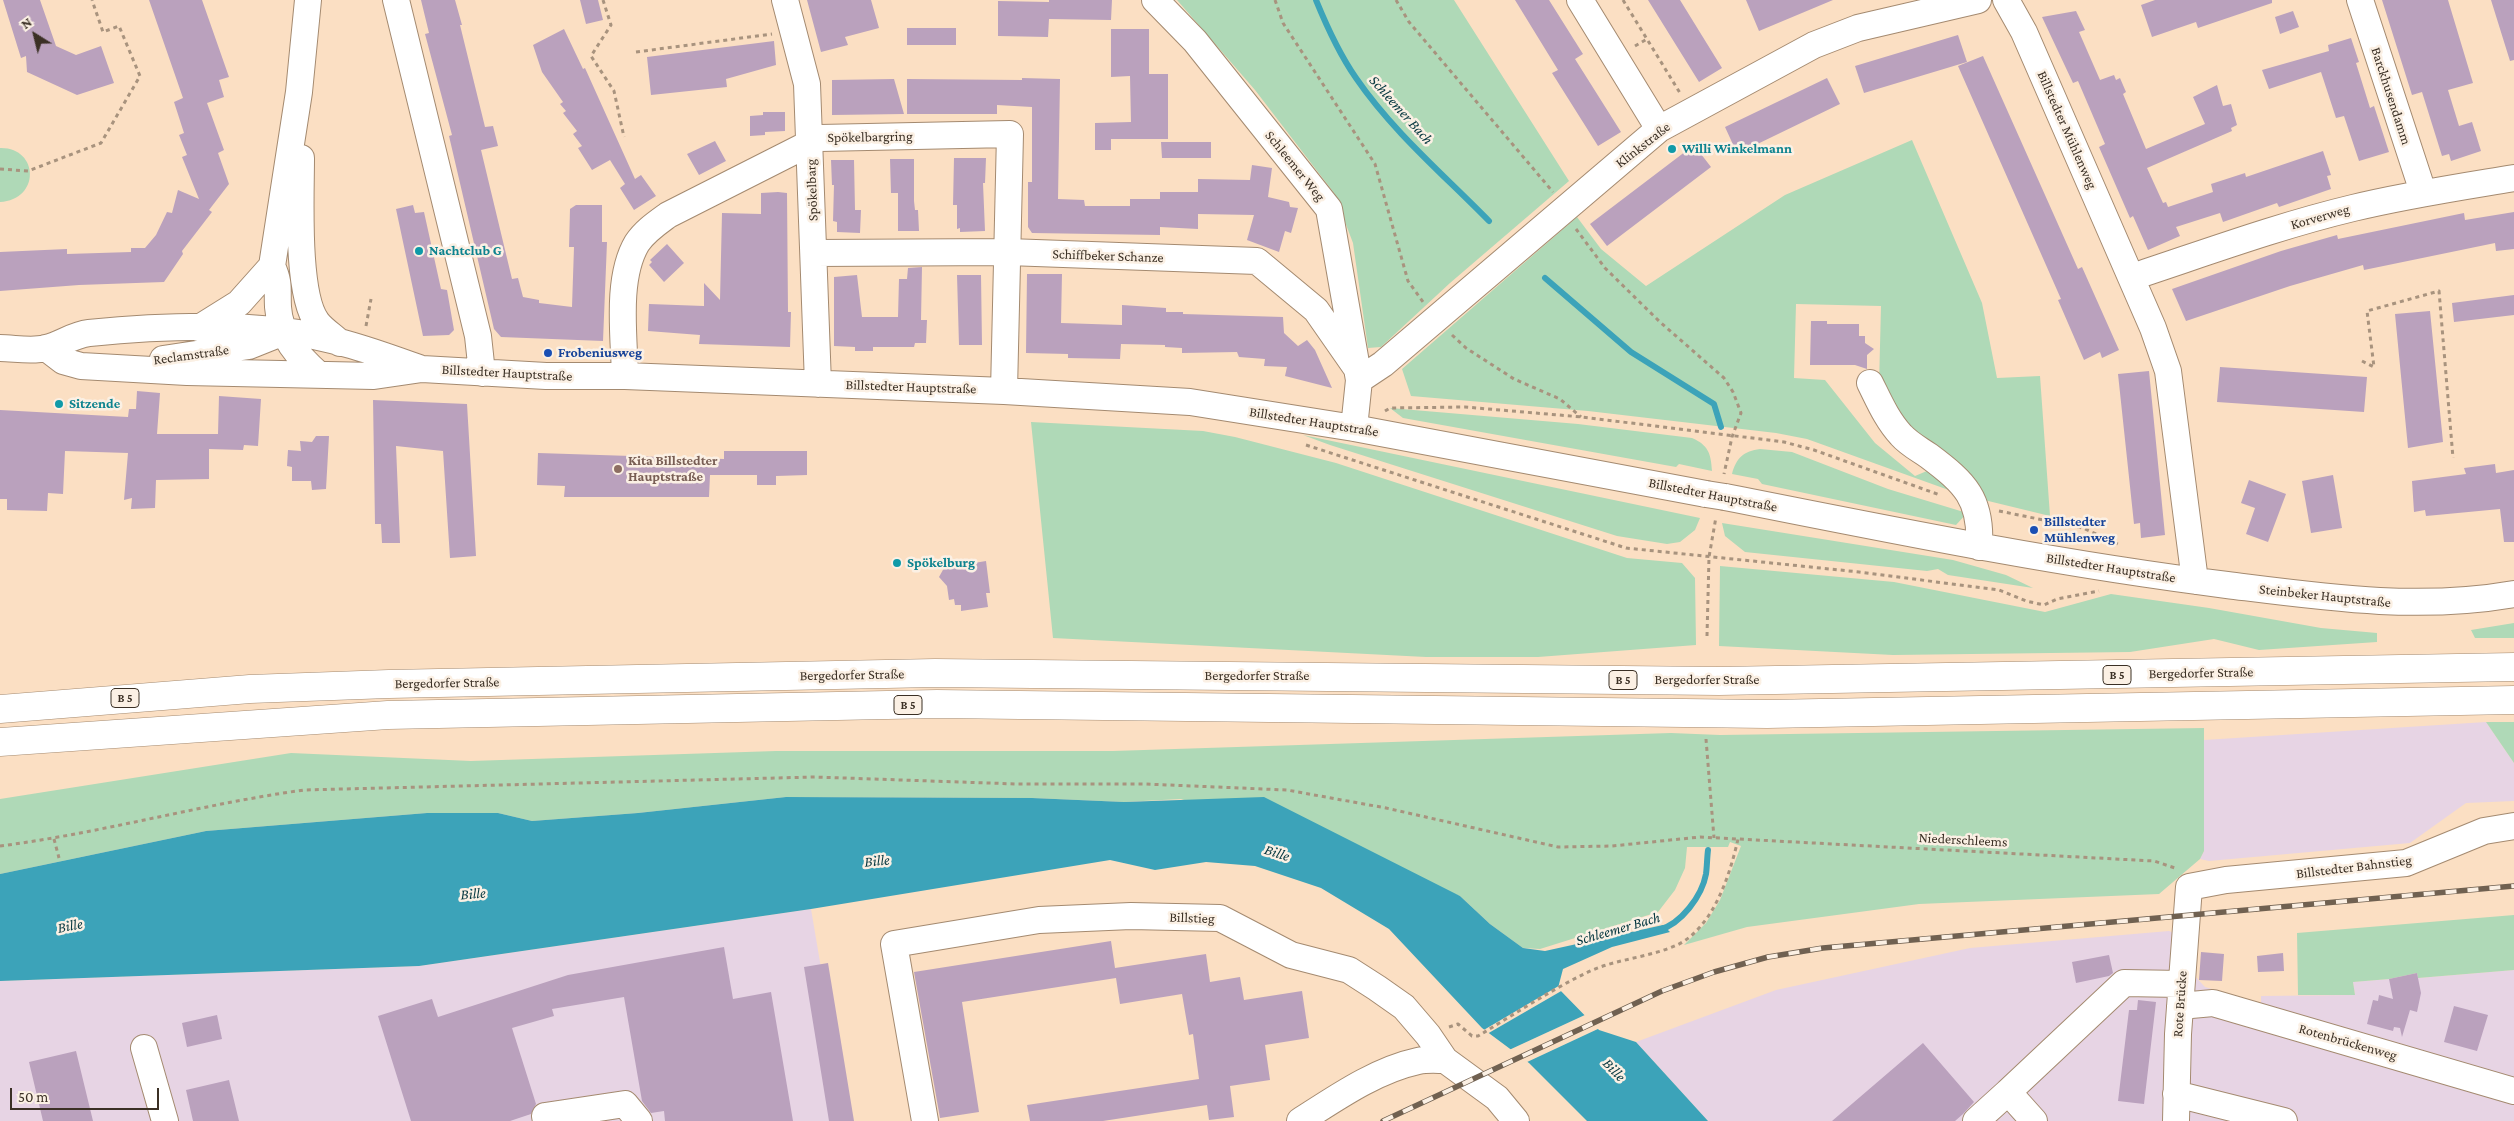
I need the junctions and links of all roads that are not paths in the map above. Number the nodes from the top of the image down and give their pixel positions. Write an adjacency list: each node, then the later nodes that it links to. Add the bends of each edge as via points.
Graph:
1 (308, 0): 9 (street)
2 (396, 0): 26 (street, via 478,336)
3 (785, 0): 11 (street, Spökelbarg, via 807,84)
4 (1155, 0): 27 (street, Schleemer Weg, via 1195,41 1329,209)
5 (1580, 0): 10 (street)
6 (1978, 0): 10 (street, Klinkstraße, via 1858,28 1814,45)
7 (2006, 0): 18 (street, Billstedter Mühlenweg, via 2024,32)
8 (2360, 0): 13 (street, Barckhusendamm)
9 (299, 92): 16 (street); 17 (street)
10 (1659, 129): 27 (street, Klinkstraße, via 1384,364)
11 (811, 144): 14 (street, Spökelbargring, via 820,138 1010,134); 15 (street, Spökelbarg); 29 (street, Spökelbargring, via 668,215 652,226 638,242 624,280)
12 (2514, 178): 13 (street, Korverweg)
13 (2422, 192): 18 (street, Korverweg, via 2256,236)
14 (1008, 252): 15 (street, Schiffbeker Schanze); 27 (street, Schiffbeker Schanze, via 1257,261 1316,310); 32 (street, Spökelbargring)
15 (814, 253): 31 (street, Spökelbarg)
16 (272, 266): 19 (street, Reclamstraße, via 239,303); 20 (street, via 278,280 278,307)
17 (303, 268): 20 (street, via 296,300); 21 (street, via 308,304 317,322)
18 (2132, 277): 35 (street, Billstedter Mühlenweg, via 2171,382)
19 (198, 328): 20 (street, Billstedter Hauptstraße); 23 (street, Billstedter Hauptstraße, via 86,333)
20 (283, 331): 21 (street, Billstedter Hauptstraße); 24 (street, Reclamstraße, via 263,341 233,349); 28 (street, via 296,353)
21 (340, 343): 25 (street, Billstedter Hauptstraße)
22 (0, 348): 23 (street, Billstedter Hauptstraße)
23 (46, 348): 24 (street, Billstedter Hauptstraße, via 63,361)
24 (96, 367): 28 (street, Billstedter Hauptstraße)
25 (422, 369): 26 (street, Billstedter Hauptstraße); 28 (street, Billstedter Hauptstraße, via 374,376)
26 (482, 373): 29 (street, Billstedter Hauptstraße)
27 (1357, 373): 33 (street, Schleemer Weg)
28 (319, 375)
29 (625, 376): 31 (street, Billstedter Hauptstraße)
30 (1870, 383): 34 (street, via 1891,424 1959,481 1976,506)
31 (818, 384): 32 (street, Billstedter Hauptstraße)
32 (1004, 391): 33 (street, Billstedter Hauptstraße, via 1190,402)
33 (1354, 428): 34 (street, Billstedter Hauptstraße)
34 (1979, 547): 35 (street, Billstedter Hauptstraße)
35 (2195, 581): 36 (street, Steinbeker Hauptstraße, via 2388,603 2440,603)
36 (2514, 594)
37 (2514, 667): 39 (highway, Bergedorfer Straße / B 5, via 1719,681 925,673 389,684 230,691)
38 (2514, 700): 40 (highway, B 5, via 1767,714 927,704 388,715)
39 (0, 708)
40 (0, 742)
41 (2514, 826): 42 (street, Billstedter Bahnstieg, via 2484,831 2406,863 2226,880)
42 (2187, 879): 43 (street, Rote Brücke)
43 (2181, 995): 46 (street, Rotenbrückenweg, via 2124,984); 47 (street, Rotenbrückenweg); 48 (street, Rote Brücke)
44 (144, 1048): 50 (street)
45 (1446, 1060): 49 (street, Billstieg, via 1498,1098); 53 (street, Billstieg, via 1404,1007 1356,974 1291,955 1220,918 1131,916 1039,920 894,944); 54 (street, via 1419,1061 1391,1070)
46 (2008, 1092): 55 (street, Rotenbrückenweg); 56 (street)
47 (2514, 1092)
48 (2176, 1094): 57 (street, Rote Brücke); 58 (street)
49 (1514, 1120)
50 (166, 1121)
51 (546, 1121): 52 (street, via 546,1116 625,1104)
52 (639, 1121)
53 (926, 1121)
54 (1300, 1121)
55 (1976, 1121)
56 (2034, 1121)
57 (2176, 1121)
58 (2284, 1121)

